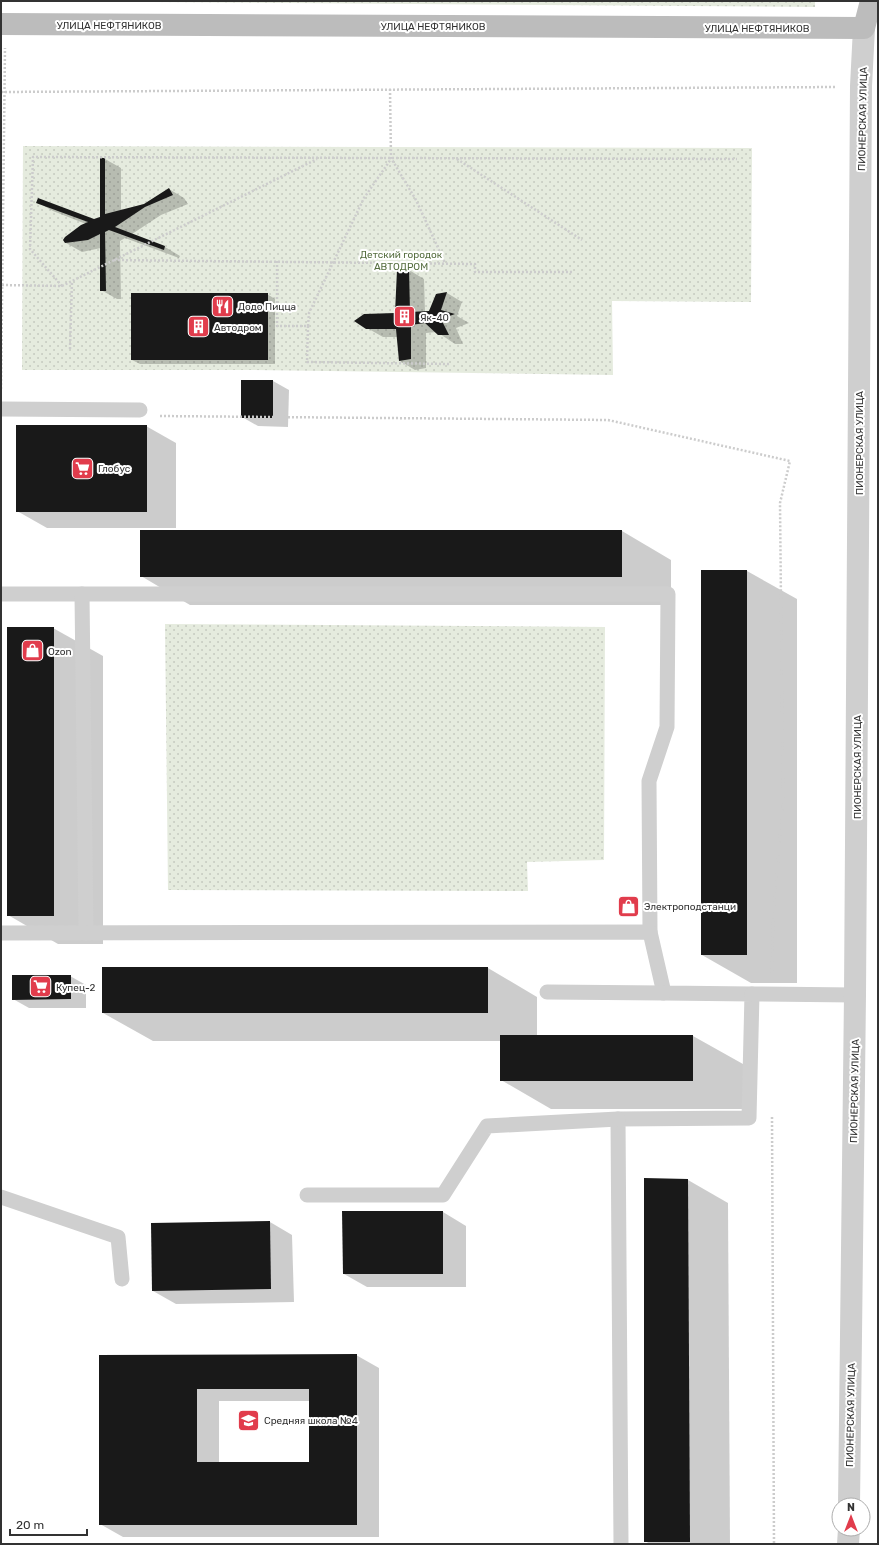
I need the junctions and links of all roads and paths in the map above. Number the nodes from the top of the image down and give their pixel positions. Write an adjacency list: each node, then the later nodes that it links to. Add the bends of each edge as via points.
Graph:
1 (871, 1): 3 (main road)
2 (3, 24): 3 (main road, УЛИЦА НЕФТЯНИКОВ); 6 (path)
3 (864, 28): 4 (street, ПИОНЕРСКАЯ УЛИЦА)
4 (861, 86): 5 (path); 35 (street, ПИОНЕРСКАЯ УЛИЦА)
5 (390, 89): 6 (path); 8 (path)
6 (3, 92): 18 (path)
7 (317, 158): 8 (path); 12 (path); 19 (path, via 33,157 30,249)
8 (391, 158): 9 (path); 14 (path, via 364,198); 15 (path, via 416,200)
9 (456, 159): 10 (path); 11 (path)
10 (736, 159)
11 (582, 240)
12 (114, 260): 13 (path); 17 (path)
13 (277, 262): 14 (path); 20 (path, via 277,326)
14 (333, 262): 15 (path); 20 (path, via 309,313)
15 (445, 263): 16 (path, via 475,264 475,272)
16 (572, 272)
17 (72, 281): 19 (path); 21 (path)
18 (2, 286): 19 (path); 23 (path)
19 (62, 286)
20 (308, 326): 22 (path, via 307,362)
21 (70, 349)
22 (449, 364)
23 (1, 397)
24 (1, 409): 25 (lane)
25 (147, 413): 26 (path, via 608,420)
26 (790, 460)
27 (1, 594): 28 (lane)
28 (82, 594): 29 (lane, via 668,594 667,727 649,781); 31 (lane)
29 (650, 932): 31 (lane); 33 (lane)
30 (1, 933): 31 (lane)
31 (86, 933)
32 (547, 992): 33 (lane)
33 (664, 993): 34 (lane)
34 (752, 994): 35 (lane); 36 (lane, via 750,1118)
35 (855, 995): 40 (street, ПИОНЕРСКАЯ УЛИЦА)
36 (618, 1119): 37 (lane, via 487,1126 443,1195); 41 (lane)
37 (307, 1195)
38 (1, 1197): 39 (lane, via 118,1237)
39 (122, 1279)
40 (849, 1497)
41 (621, 1544)

